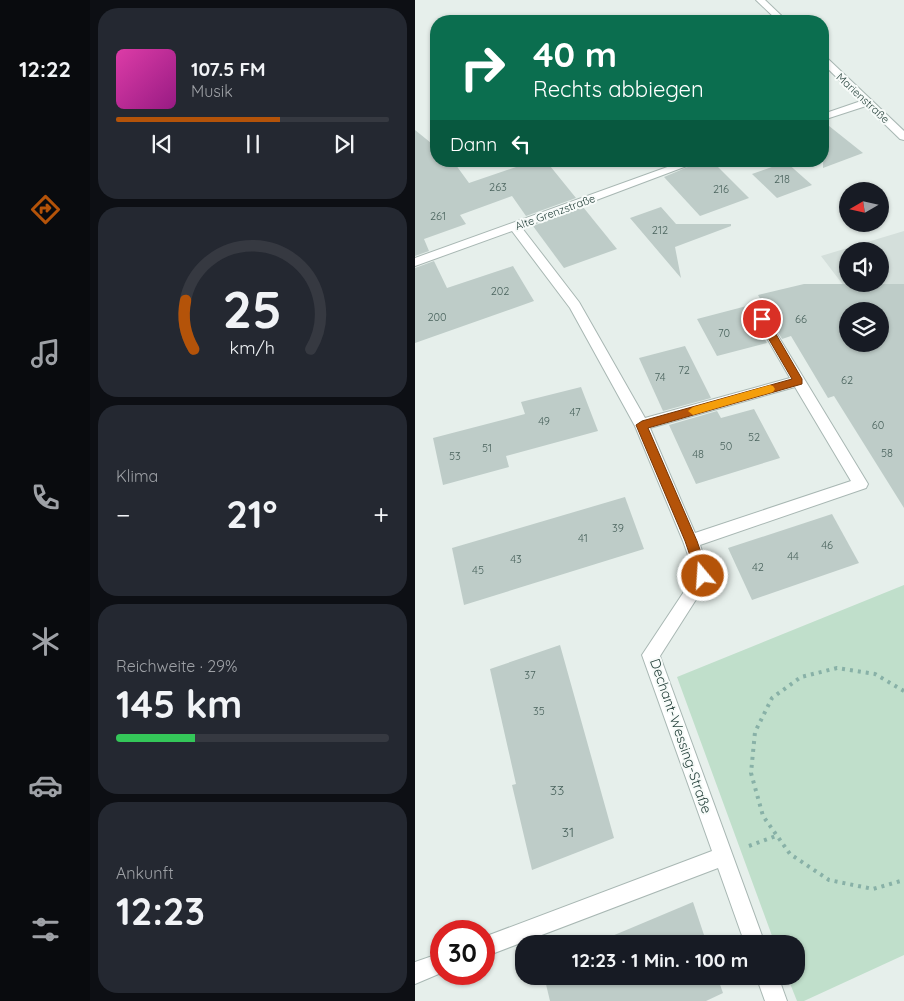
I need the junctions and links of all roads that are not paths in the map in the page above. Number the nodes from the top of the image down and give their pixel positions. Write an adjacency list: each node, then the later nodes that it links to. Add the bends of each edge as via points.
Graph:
1 (760, 0): 2 (street)
2 (776, 15)
3 (829, 65): 4 (street, Marienstraße)
4 (868, 102): 5 (street); 6 (street, Marienstraße)
5 (829, 115)
6 (904, 136)
7 (679, 167): 8 (street, Alte Grenzstraße)
8 (515, 227): 9 (street, Alte Grenzstraße); 12 (street, Dechant-Wessing-Straße, via 575,305)
9 (415, 262)
10 (762, 319): 11 (street)
11 (798, 382): 12 (street); 13 (street, via 861,484)
12 (642, 425): 13 (street, Dechant-Wessing-Straße)
13 (691, 541): 14 (street, Dechant-Wessing-Straße, via 703,576 651,655)
14 (724, 856): 15 (street, Dechant-Wessing-Straße); 16 (street)
15 (752, 935)
16 (495, 943)
17 (430, 967): 18 (street)
18 (415, 973)
19 (770, 985): 20 (street)
20 (776, 1001)

